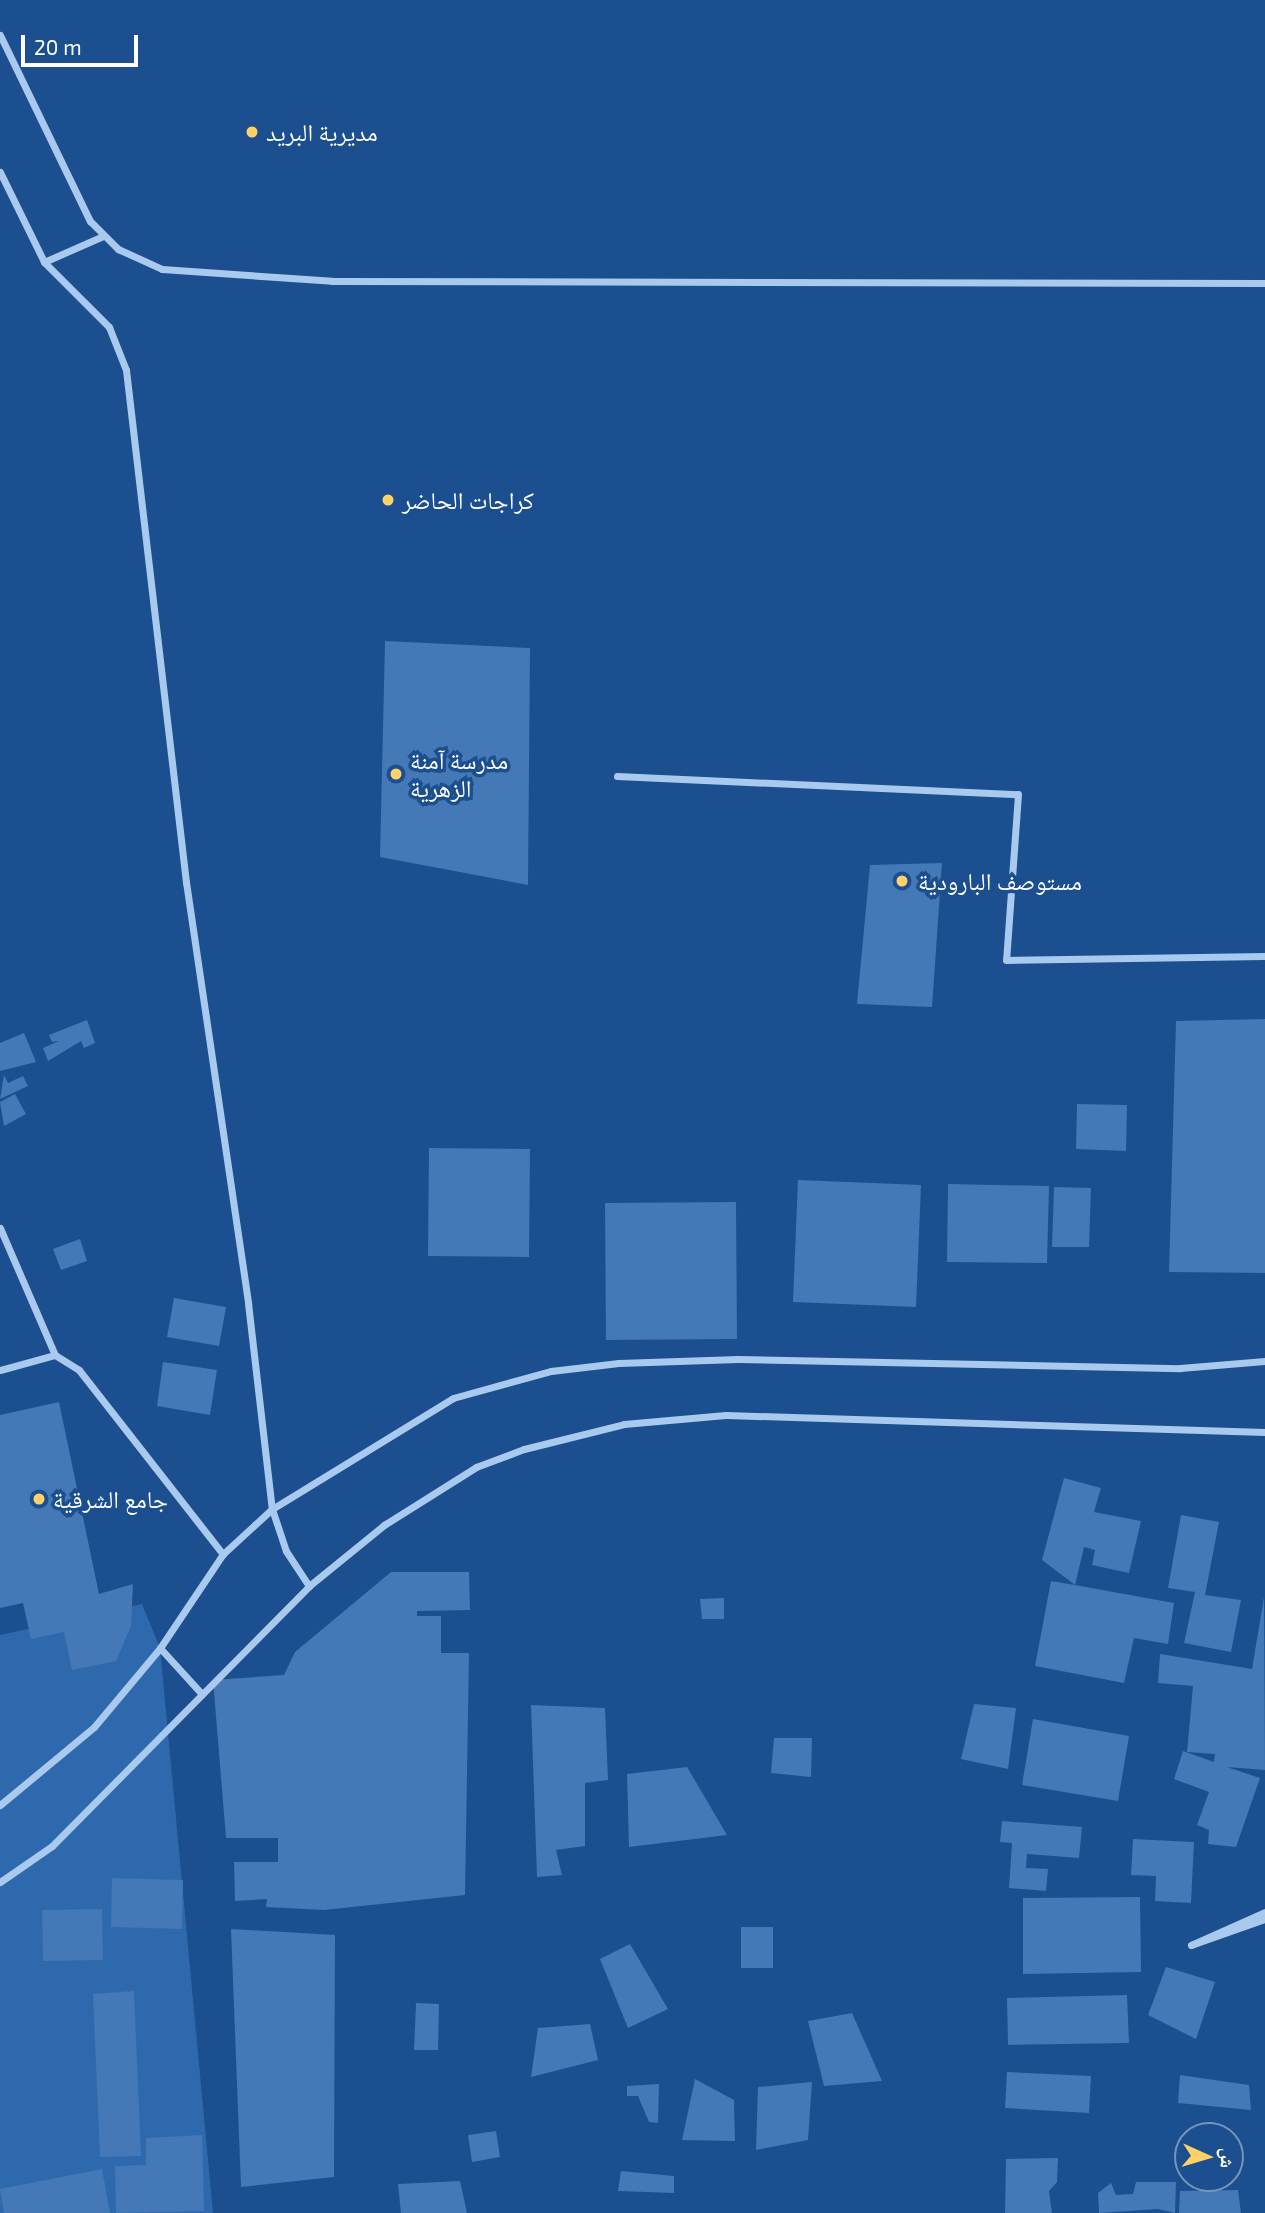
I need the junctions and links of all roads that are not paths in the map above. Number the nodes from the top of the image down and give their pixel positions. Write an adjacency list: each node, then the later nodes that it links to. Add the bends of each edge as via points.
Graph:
1 (0, 35): 3 (street, via 79,204)
2 (0, 172): 4 (street)
3 (103, 236): 4 (street); 5 (street, via 139,261 162,270 332,281)
4 (44, 262): 13 (street, via 109,327 125,370 186,881 248,1303)
5 (1265, 283)
6 (617, 776): 7 (street, via 1018,794 1006,960)
7 (1265, 956)
8 (0, 1228): 9 (street)
9 (55, 1355): 11 (street); 14 (street, via 79,1370)
10 (1265, 1361): 13 (street, via 1180,1368 738,1359 551,1371 453,1398)
11 (0, 1370)
12 (1265, 1430): 15 (street, via 726,1415 624,1424 476,1467 384,1525)
13 (272, 1509): 14 (street); 15 (street, via 286,1551)
14 (223, 1554): 16 (street)
15 (309, 1586): 17 (street)
16 (160, 1648): 17 (street); 18 (street, via 94,1727)
17 (200, 1692): 19 (street, via 51,1846)
18 (0, 1805)
19 (0, 1882)
20 (1265, 1912): 21 (street, via 1191,1945)
21 (1265, 1919)

